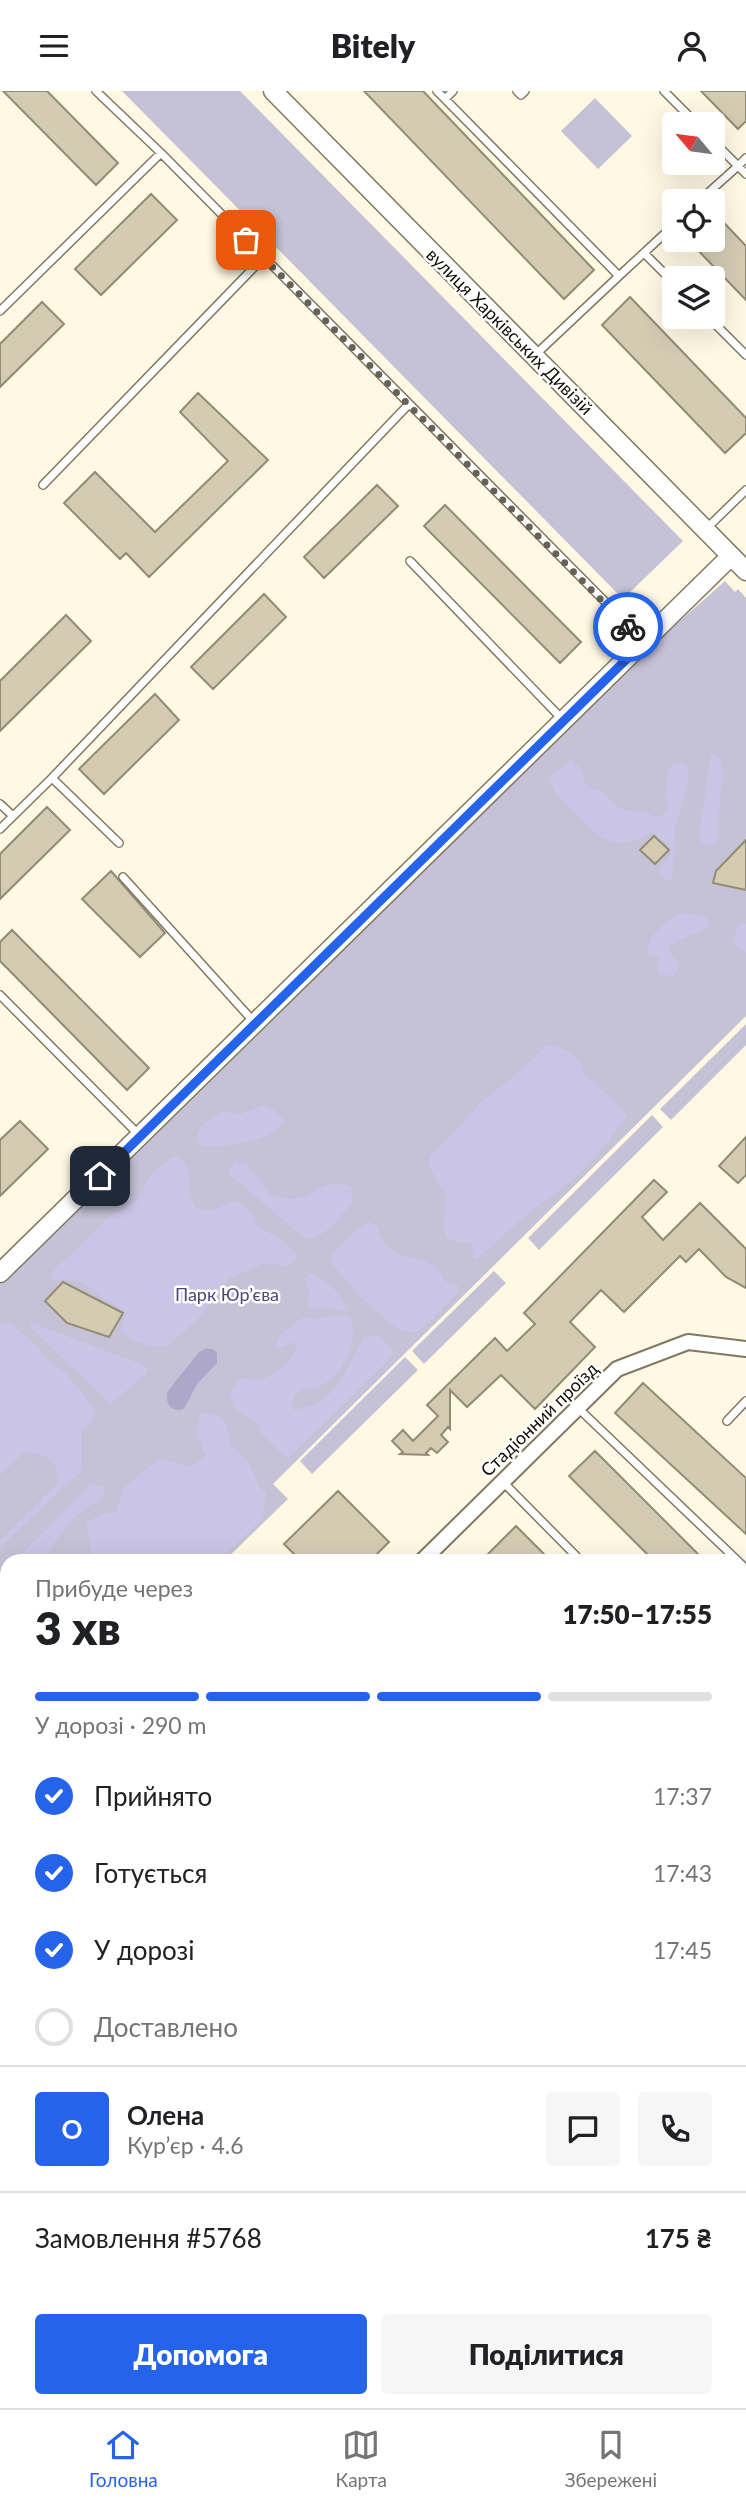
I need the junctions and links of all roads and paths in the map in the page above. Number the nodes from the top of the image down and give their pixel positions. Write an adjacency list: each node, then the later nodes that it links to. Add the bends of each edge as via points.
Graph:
1 (96, 91): 10 (lane)
2 (273, 91): 24 (street, вулиця Харківських Дивізій)
3 (437, 91): 8 (lane)
4 (453, 91): 8 (lane)
5 (517, 91): 6 (lane, via 521,95)
6 (525, 91)
7 (664, 91): 9 (lane)
8 (445, 99): 20 (lane)
9 (685, 112)
10 (161, 153): 18 (lane); 21 (lane)
11 (725, 153): 13 (lane)
12 (746, 158): 13 (lane)
13 (738, 166): 14 (lane); 15 (lane)
14 (746, 174)
15 (712, 189)
16 (662, 236): 17 (lane)
17 (644, 253): 19 (lane); 20 (lane)
18 (263, 258): 25 (lane); 26 (lane)
19 (662, 271)
20 (619, 276): 24 (lane)
21 (0, 311)
22 (720, 329): 23 (lane)
23 (746, 355)
24 (534, 356): 28 (street, вулиця Харківських Дивізій)
25 (410, 404): 32 (lane); 34 (lane)
26 (43, 485)
27 (746, 490): 28 (lane)
28 (705, 529): 29 (street, вулиця Харківських Дивізій)
29 (732, 556): 31 (street, вулиця Харківських Дивізій); 32 (street)
30 (410, 561): 33 (lane)
31 (746, 571)
32 (644, 642): 33 (street)
33 (564, 721): 41 (street)
34 (52, 778): 36 (lane); 38 (lane)
35 (0, 804): 36 (lane)
36 (13, 816): 37 (lane)
37 (0, 829)
38 (118, 843)
39 (123, 877): 41 (lane)
40 (0, 995): 42 (lane)
41 (256, 1024): 42 (street)
42 (140, 1137): 43 (street)
43 (0, 1273)
44 (746, 1349): 46 (street, Стадіонний проїзд, via 688,1342 617,1369)
45 (746, 1401): 47 (lane)
46 (578, 1408): 48 (street, Стадіонний проїзд); 51 (lane)
47 (727, 1420)
48 (503, 1482): 49 (street, Стадіонний проїзд); 50 (lane)
49 (429, 1554)
50 (574, 1554)
51 (731, 1554)

